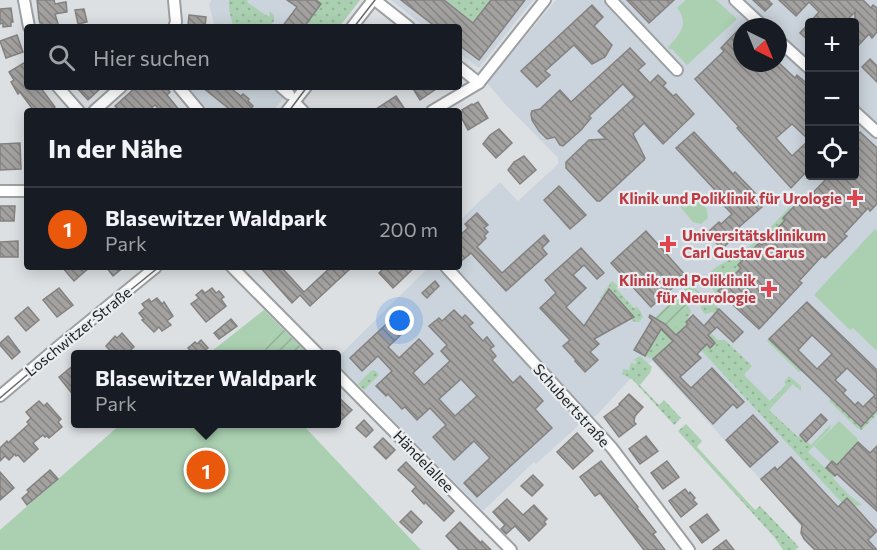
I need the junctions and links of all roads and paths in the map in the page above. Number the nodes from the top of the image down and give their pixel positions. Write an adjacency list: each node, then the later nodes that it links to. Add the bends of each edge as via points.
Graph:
1 (24, 0): 8 (street)
2 (174, 0): 9 (street)
3 (374, 0): 10 (street); 11 (street)
4 (545, 0): 16 (street)
5 (611, 0): 15 (street)
6 (735, 0): 7 (street)
7 (754, 18)
8 (28, 24)
9 (175, 24)
10 (354, 24)
11 (405, 24)
12 (787, 48): 13 (street)
13 (805, 64)
14 (462, 69): 16 (street)
15 (677, 70)
16 (479, 83): 25 (street)
17 (61, 90): 21 (street)
18 (118, 90): 22 (street)
19 (182, 90): 23 (street)
20 (288, 94): 24 (street)
21 (76, 108)
22 (97, 108)
23 (196, 108)
24 (300, 108)
25 (437, 108)
26 (859, 115): 27 (street)
27 (877, 132)
28 (0, 191): 29 (street)
29 (24, 191)
30 (152, 270): 35 (street, Loschwitzer Straße)
31 (235, 270): 33 (street)
32 (449, 270): 37 (street, Schubertstraße, via 612,448)
33 (314, 350)
34 (341, 378): 36 (street, Händelallee)
35 (2, 389)
36 (511, 550)
37 (689, 550)

